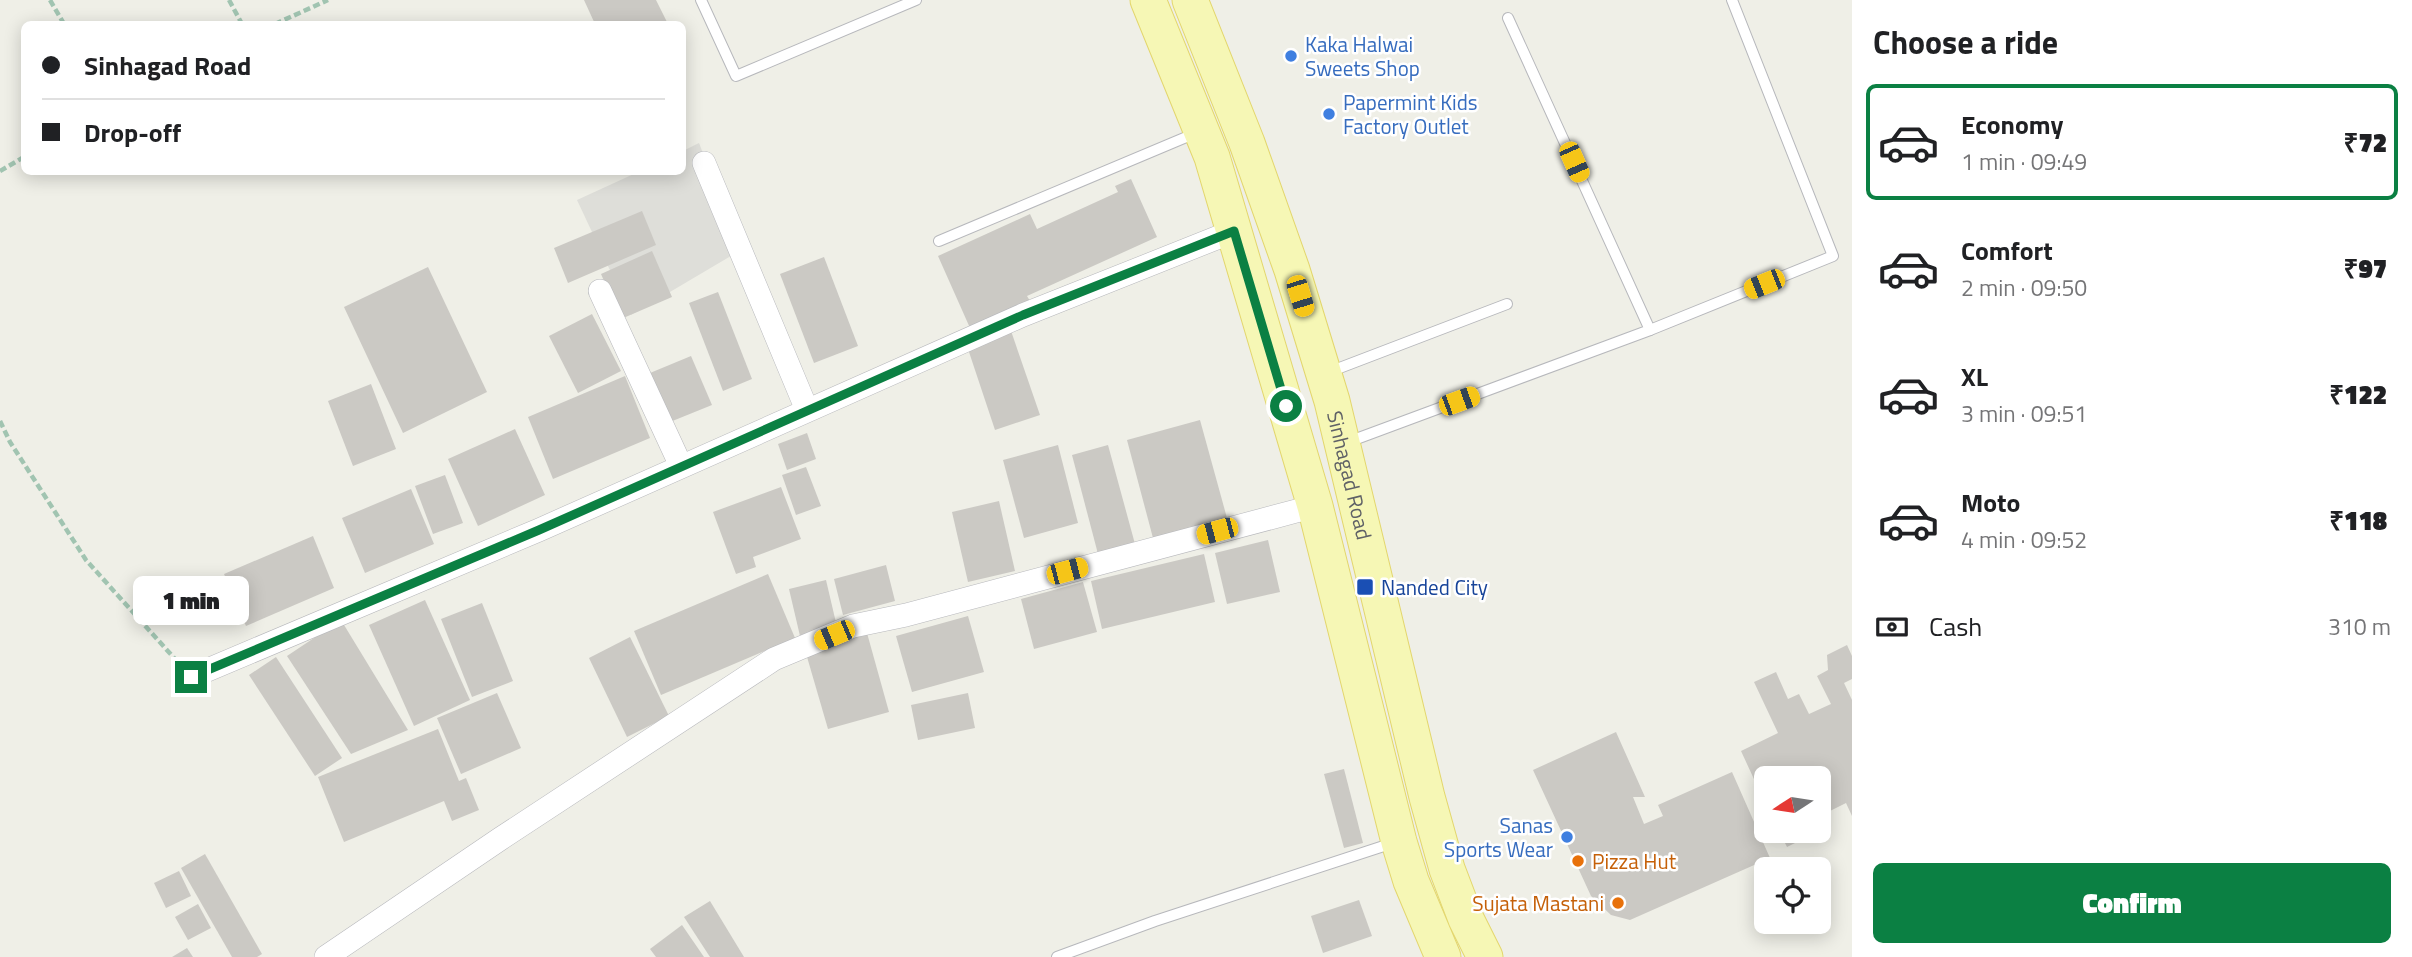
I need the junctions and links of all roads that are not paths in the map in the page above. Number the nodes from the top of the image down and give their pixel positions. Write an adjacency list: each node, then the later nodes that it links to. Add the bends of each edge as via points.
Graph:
1 (701, 0): 2 (lane, via 736,76)
2 (916, 0)
3 (1732, 0): 12 (lane, via 1833,256)
4 (1169, 3): 6 (main road, Sinhagad Road); 13 (main road, Sinhagad Road, via 1247,143)
5 (1508, 18): 12 (lane)
6 (1202, 131): 8 (main road, Sinhagad Road); 9 (lane)
7 (704, 163): 14 (street)
8 (1234, 231): 14 (street, via 1023,315); 17 (main road, Sinhagad Road)
9 (939, 241)
10 (600, 291): 16 (street)
11 (1507, 304): 13 (lane)
12 (1650, 330): 15 (lane)
13 (1324, 374): 15 (main road, Sinhagad Road)
14 (807, 410): 16 (street)
15 (1342, 444): 19 (main road, Sinhagad Road)
16 (681, 466): 18 (street)
17 (1315, 506): 20 (main road, Sinhagad Road); 24 (street, via 853,626 774,659)
18 (191, 677)
19 (1409, 723): 20 (main road); 22 (main road, Sinhagad Road, via 1447,869)
20 (1371, 730): 21 (main road, Sinhagad Road)
21 (1399, 842): 23 (main road, Sinhagad Road); 25 (lane)
22 (1466, 919): 23 (main road); 26 (main road, Sinhagad Road)
23 (1437, 945)
24 (326, 957)
25 (1057, 957)
26 (1485, 957)

